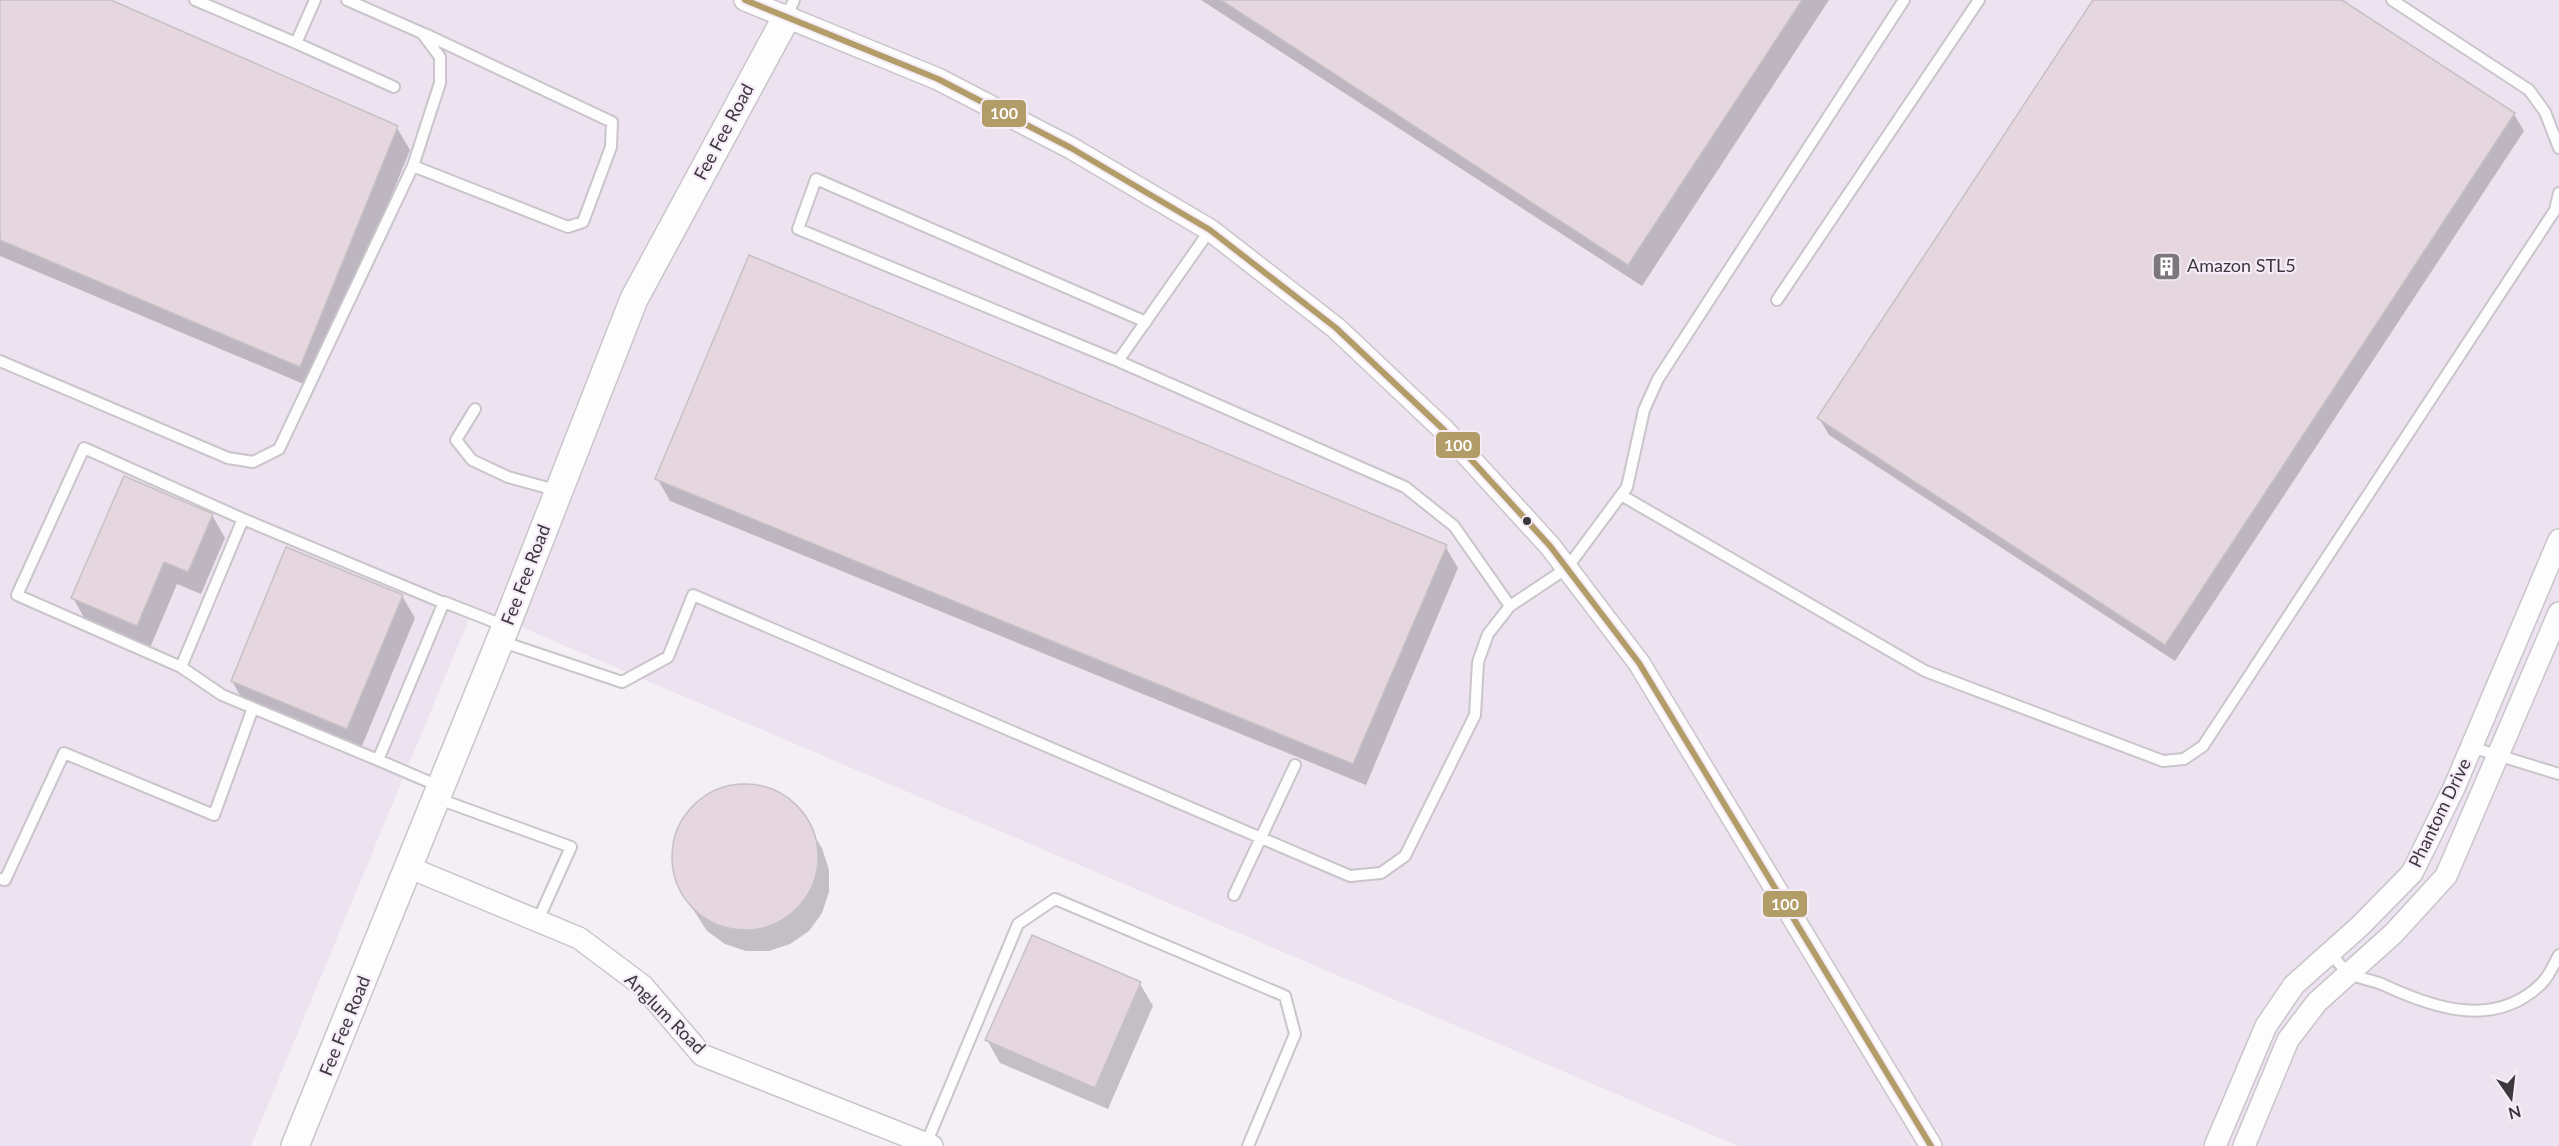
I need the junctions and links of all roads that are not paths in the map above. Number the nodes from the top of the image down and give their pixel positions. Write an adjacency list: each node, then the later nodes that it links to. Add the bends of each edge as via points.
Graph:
1 (195, 0): 10 (lane)
2 (315, 0): 10 (lane)
3 (347, 0): 9 (lane)
4 (745, 0): 8 (street)
5 (1904, 0): 22 (lane, via 1658,379 1644,410 1628,487)
6 (1978, 0): 16 (lane)
7 (2392, 0): 12 (lane, via 2529,90 2545,112)
8 (790, 9): 15 (street, via 1071,148); 21 (street, Fee Fee Road, via 634,299)
9 (422, 33): 13 (lane, via 440,57 440,83); 13 (lane, via 612,122 611,147 583,222 568,227)
10 (296, 43): 11 (lane)
11 (393, 87)
12 (2559, 148)
13 (412, 166): 19 (lane, via 279,449 253,462 228,458)
14 (2559, 193): 22 (lane, via 2555,210 2210,736 2184,759 2163,761 1925,670)
15 (1210, 230): 17 (lane); 25 (street, via 1336,328 1444,430)
16 (1777, 300)
17 (1146, 322): 18 (lane); 18 (lane, via 816,179 798,229)
18 (1118, 361): 27 (lane, via 1405,487 1454,526)
19 (0, 362)
20 (475, 409): 21 (lane, via 456,440 472,460 508,477)
21 (559, 491): 29 (street, Fee Fee Road)
22 (1621, 495): 25 (lane)
23 (243, 519): 26 (lane); 30 (lane); 30 (lane, via 84,448 17,595)
24 (2559, 540): 32 (street, Phantom Drive)
25 (1567, 568): 27 (lane); 49 (street, via 1640,663)
26 (444, 603): 29 (lane); 34 (lane)
27 (1510, 606): 38 (lane, via 1488,634 1478,662 1475,716 1405,856 1381,873 1350,876)
28 (2559, 613): 33 (street, Phantom Drive)
29 (503, 634): 37 (street, Fee Fee Road); 38 (lane, via 622,682 668,657 693,595)
30 (181, 667): 31 (lane, via 222,695)
31 (253, 708): 34 (lane); 40 (lane, via 214,815 64,753 4,880)
32 (2471, 747): 33 (lane, Phantom Drive); 43 (street, Phantom Drive, via 2412,873)
33 (2499, 756): 36 (lane); 45 (street, Phantom Drive, via 2446,876 2393,934)
34 (378, 760): 37 (lane)
35 (1294, 765): 38 (lane)
36 (2559, 774)
37 (438, 792): 39 (street, Fee Fee Road); 42 (lane, via 571,847)
38 (1261, 837): 41 (lane)
39 (408, 867): 42 (street, Anglum Road); 47 (street, Fee Fee Road)
40 (0, 879)
41 (1234, 895)
42 (538, 920): 46 (street, Anglum Road, via 579,938 643,986 702,1055)
43 (2330, 953): 45 (lane); 50 (street, Phantom Drive, via 2294,985 2266,1026)
44 (2559, 955): 45 (lane, via 2543,982 2518,1001 2488,1010 2454,1011)
45 (2349, 974): 51 (street, Phantom Drive, via 2317,1002 2288,1040)
46 (929, 1145): 48 (lane, via 1018,924 1055,899 1285,996 1295,1034)
47 (296, 1146)
48 (1248, 1146)
49 (1931, 1146)
50 (2215, 1146)
51 (2244, 1146)

